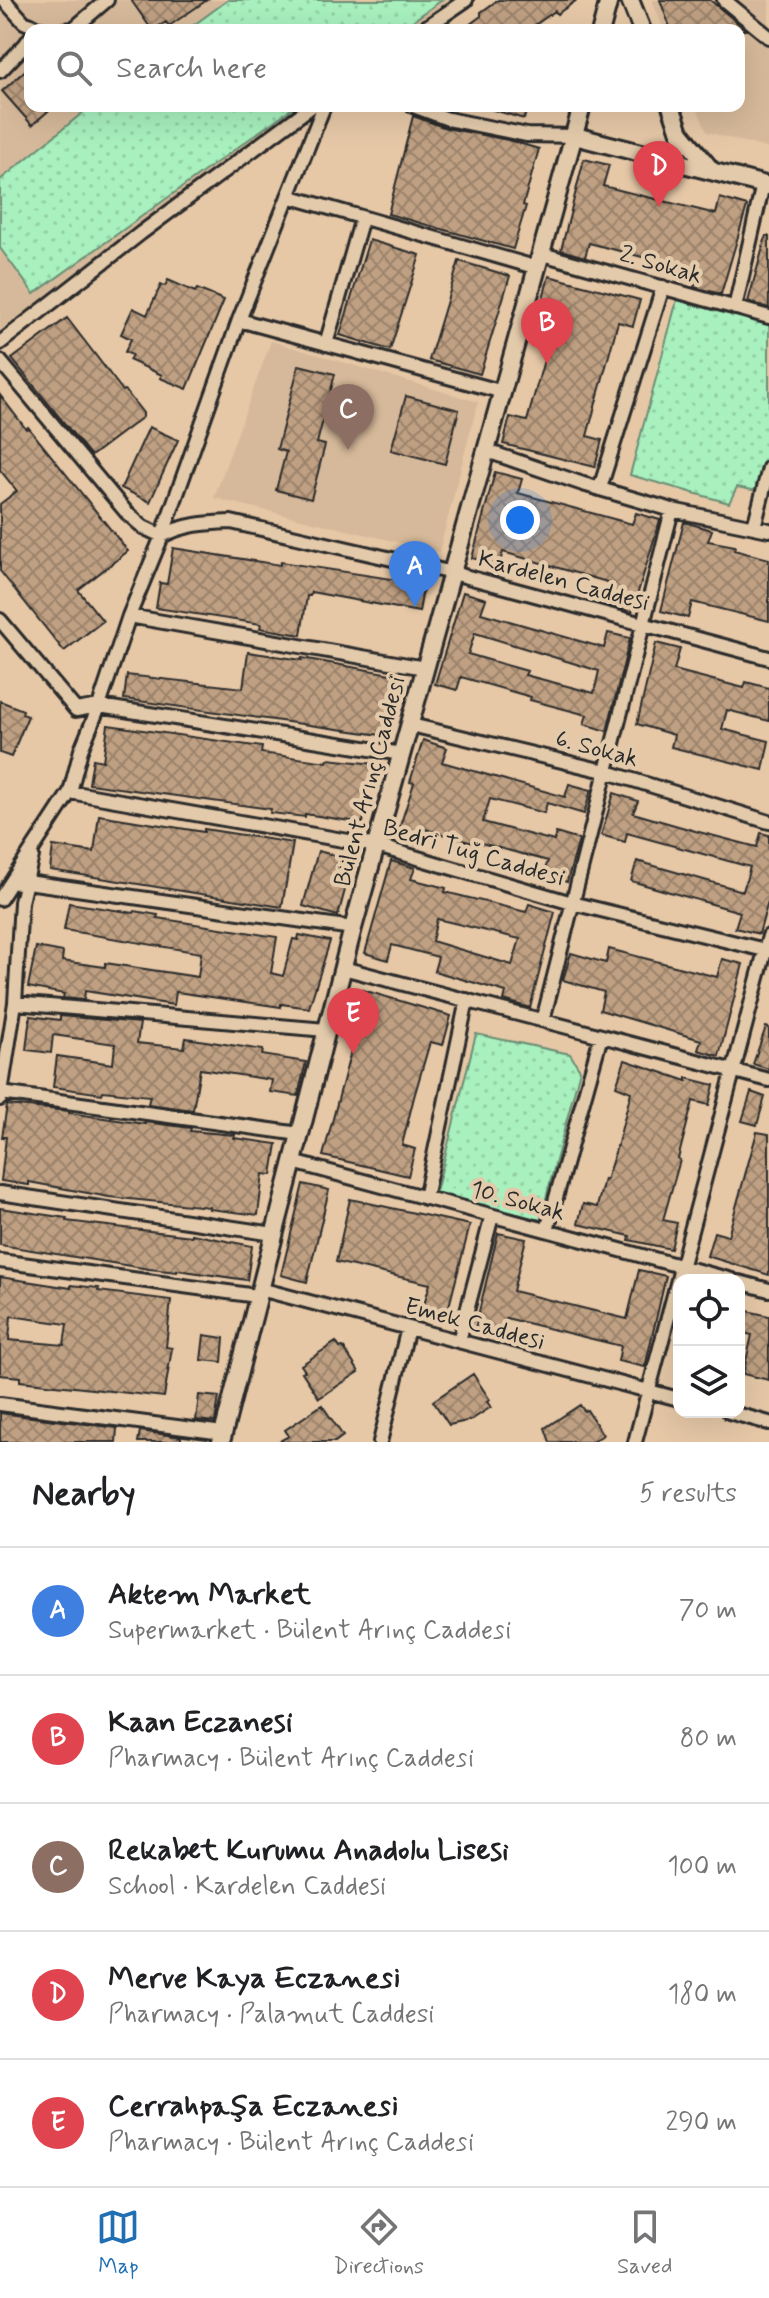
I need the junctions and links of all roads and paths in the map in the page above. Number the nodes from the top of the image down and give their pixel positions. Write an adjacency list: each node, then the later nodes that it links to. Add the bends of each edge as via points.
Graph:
1 (4, 0): 6 (street)
2 (107, 0): 7 (street)
3 (466, 0): 8 (street)
4 (630, 0): 9 (street)
5 (724, 0): 10 (street)
6 (27, 24)
7 (79, 24)
8 (431, 24)
9 (640, 24)
10 (769, 37)
11 (24, 44): 12 (street)
12 (0, 71)
13 (304, 112): 28 (street)
14 (322, 112): 21 (street)
15 (429, 112): 18 (street, via 527,135)
16 (581, 112): 18 (street, Bülent Arınç Caddesi)
17 (673, 112): 19 (street, via 680,132)
18 (575, 136): 19 (street); 23 (street, Bülent Arınç Caddesi)
19 (711, 170): 20 (street)
20 (766, 185): 25 (street)
21 (288, 196): 22 (street, 2. Sokak); 27 (street)
22 (362, 218): 23 (street, 2. Sokak); 29 (street)
23 (540, 261): 24 (street, 2. Sokak); 31 (street, Bülent Arınç Caddesi)
24 (663, 287): 25 (street, 2. Sokak); 34 (street)
25 (735, 308): 26 (street, 2. Sokak)
26 (769, 317)
27 (239, 320): 29 (street); 38 (street)
28 (0, 343)
29 (326, 344): 31 (street)
30 (0, 361): 38 (street, via 127,513)
31 (503, 392): 32 (street, Bülent Arınç Caddesi)
32 (487, 451): 34 (street); 39 (street, Bülent Arınç Caddesi)
33 (769, 468): 36 (street)
34 (600, 488): 35 (street)
35 (672, 510): 36 (street); 42 (street)
36 (754, 527): 37 (street)
37 (769, 530)
38 (162, 536): 39 (street, Kardelen Caddesi, via 197,523 231,522); 40 (street)
39 (453, 573): 42 (street, Kardelen Caddesi); 44 (street, Bülent Arınç Caddesi)
40 (129, 616): 44 (street); 45 (street)
41 (0, 620): 45 (street, via 76,710)
42 (642, 624): 43 (street, Kardelen Caddesi); 48 (street)
43 (769, 658)
44 (425, 668): 46 (street, Bülent Arınç Caddesi)
45 (99, 706): 47 (street); 49 (street)
46 (411, 725): 47 (street, Bülent Arınç Caddesi); 48 (street, 6. Sokak)
47 (402, 754): 51 (street, Bülent Arınç Caddesi)
48 (604, 771): 50 (street, 6. Sokak); 56 (street)
49 (70, 792): 51 (street, Bedri Tuğ Caddesi); 52 (street)
50 (769, 822)
51 (377, 846): 56 (street, Bedri Tuğ Caddesi); 57 (street, Bülent Arınç Caddesi)
52 (34, 849): 53 (street); 54 (street)
53 (27, 882): 54 (street); 57 (street); 62 (street)
54 (11, 883): 55 (street)
55 (0, 899)
56 (572, 903): 59 (street, Bedri Tuğ Caddesi); 63 (street)
57 (353, 928): 60 (street, Bülent Arınç Caddesi)
58 (769, 936): 59 (street)
59 (767, 950): 66 (street)
60 (343, 968): 61 (street); 64 (street, Bülent Arınç Caddesi)
61 (467, 1000): 63 (street); 72 (street)
62 (15, 1003): 64 (street); 68 (street)
63 (543, 1020): 65 (street)
64 (326, 1030): 69 (street, Bülent Arınç Caddesi)
65 (601, 1036): 66 (street); 74 (street)
66 (733, 1071): 67 (street); 77 (street)
67 (769, 1080)
68 (1, 1096): 69 (street)
69 (300, 1134): 70 (street, Bülent Arınç Caddesi)
70 (293, 1162): 72 (street, 10. Sokak); 75 (street, Bülent Arınç Caddesi)
71 (0, 1193): 75 (street)
72 (425, 1198): 73 (street, 10. Sokak)
73 (492, 1216): 74 (street, 10. Sokak); 83 (street)
74 (547, 1230): 77 (street, 10. Sokak)
75 (274, 1234): 81 (street, Bülent Arınç Caddesi)
76 (0, 1261): 81 (street, Emek Caddesi)
77 (681, 1266): 78 (street, 10. Sokak); 84 (street)
78 (710, 1274)
79 (745, 1284): 80 (street)
80 (769, 1290)
81 (258, 1292): 82 (street, Emek Caddesi); 89 (street, Bülent Arınç Caddesi)
82 (408, 1328): 83 (street, Emek Caddesi); 90 (street)
83 (459, 1341): 84 (street, Emek Caddesi)
84 (647, 1391): 85 (street, Emek Caddesi); 91 (street)
85 (673, 1398)
86 (0, 1404): 89 (street)
87 (745, 1416): 88 (street)
88 (769, 1423)
89 (222, 1437)
90 (380, 1442)
91 (635, 1442)

